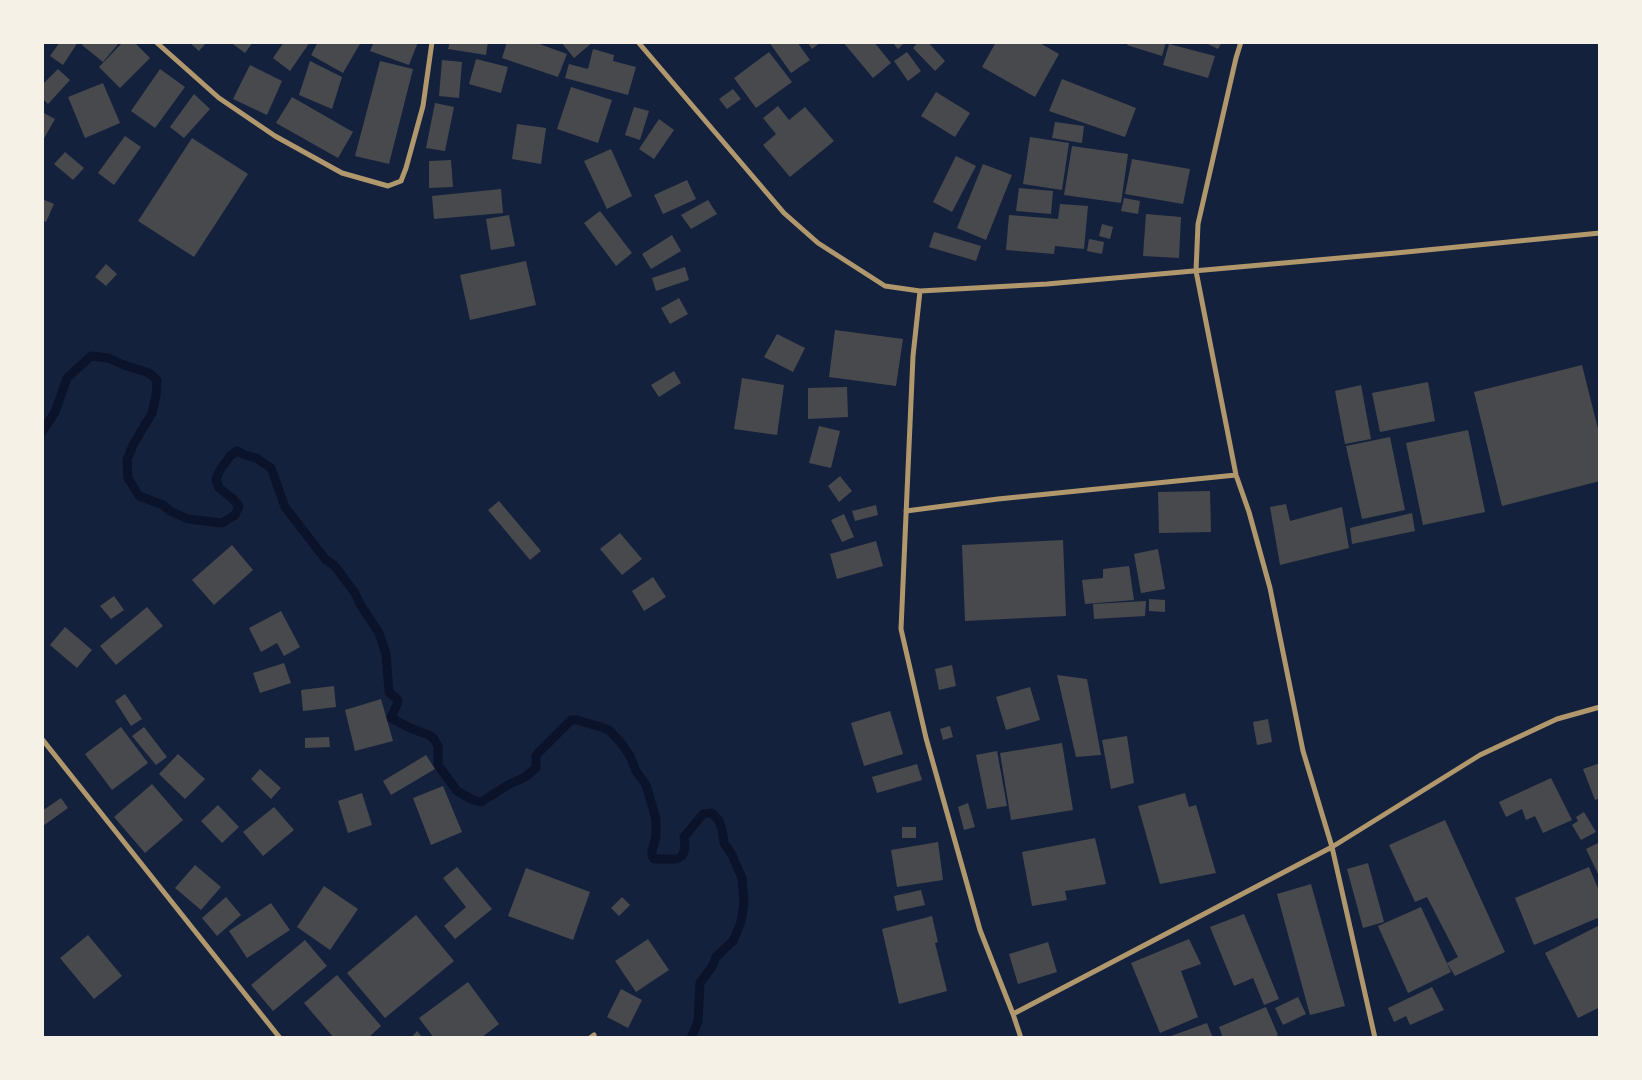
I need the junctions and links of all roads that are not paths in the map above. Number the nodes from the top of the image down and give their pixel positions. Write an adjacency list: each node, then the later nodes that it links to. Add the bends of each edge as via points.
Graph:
1 (156, 42): 2 (street, via 218,98 275,136 342,173 388,186 400,181 406,168 423,106)
2 (432, 42)
3 (638, 42): 7 (street, via 784,213 818,243 885,286)
4 (1241, 42): 6 (street, via 1198,224)
5 (1600, 233): 6 (street)
6 (1196, 271): 7 (street); 8 (street)
7 (920, 291): 9 (street, via 913,356)
8 (1236, 475): 9 (street); 12 (street, via 1270,588 1303,751)
9 (906, 511): 13 (street, via 901,629 926,738 980,930)
10 (1600, 707): 12 (street, via 1556,719 1480,754)
11 (42, 739): 14 (street)
12 (1332, 847): 13 (street); 16 (street)
13 (1013, 1014): 15 (street)
14 (280, 1038)
15 (1021, 1038)
16 (1374, 1038)

